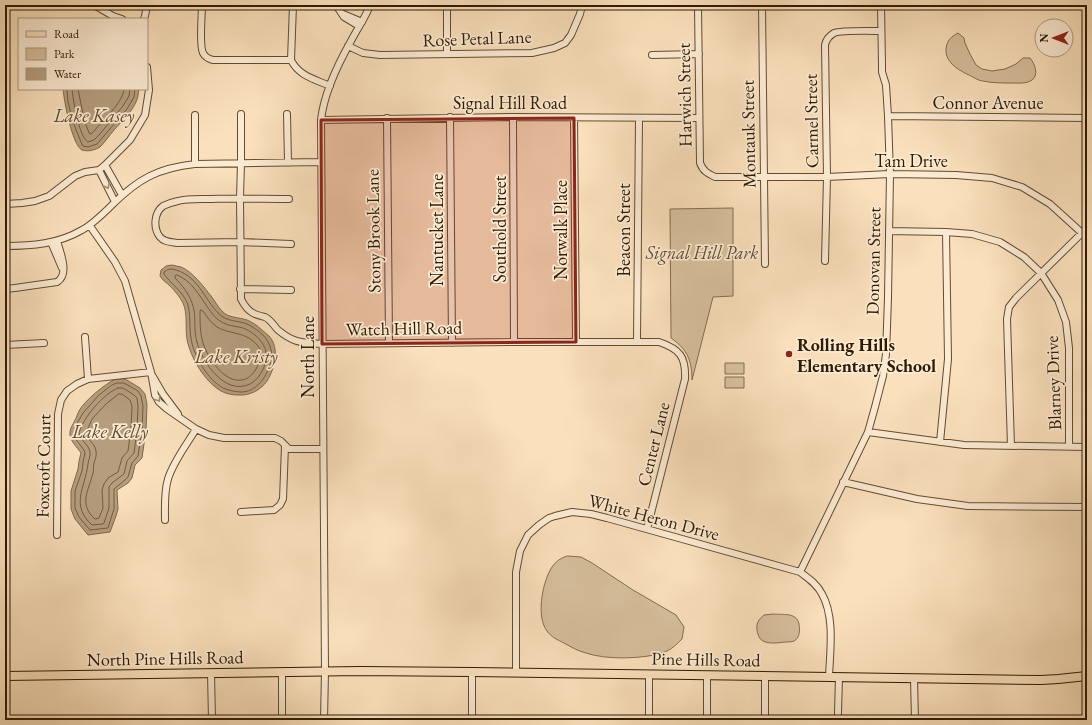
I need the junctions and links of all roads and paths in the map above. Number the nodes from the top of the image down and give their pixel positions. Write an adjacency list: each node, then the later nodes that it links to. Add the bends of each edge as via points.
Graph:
1 (94, 5): 12 (street)
2 (147, 5): 13 (street)
3 (202, 5): 20 (street, via 201,47 208,59)
4 (293, 5): 20 (street)
5 (336, 5): 14 (street, via 341,13 351,16)
6 (370, 5): 14 (street, North Lane)
7 (447, 5): 17 (street)
8 (582, 5): 17 (street, Rose Petal Lane, via 571,35 565,43 554,48 532,53)
9 (698, 5): 18 (street, Harwich Street)
10 (762, 5): 43 (street, Montauk Street)
11 (881, 5): 15 (street, Donovan Street)
12 (119, 18)
13 (144, 18)
14 (361, 24): 16 (street, North Lane)
15 (882, 31): 26 (street, Donovan Street, via 882,72 886,86); 44 (street, Carmel Street, via 842,32 827,39)
16 (348, 46): 17 (street, Rose Petal Lane, via 363,53); 21 (street, North Lane)
17 (447, 54)
18 (699, 54): 19 (street); 32 (street, Harwich Street)
19 (652, 55)
20 (291, 60): 21 (street, via 306,76)
21 (330, 86): 34 (street, North Lane, via 324,100)
22 (148, 90): 39 (street, via 145,115 130,140)
23 (195, 114): 38 (street)
24 (241, 114): 36 (street, Watch Hill Road)
25 (287, 114): 37 (street)
26 (888, 116): 33 (street, Connor Avenue); 41 (street, Donovan Street)
27 (450, 117): 28 (street, Signal Hill Road); 29 (street, Signal Hill Road); 70 (street, Nantucket Lane)
28 (513, 117): 30 (street, Signal Hill Road); 66 (street, Southold Street)
29 (387, 118): 34 (street, Signal Hill Road); 69 (street, Stony Brook Lane)
30 (574, 118): 31 (street, Signal Hill Road); 67 (street, Norwalk Place)
31 (639, 118): 32 (street, Signal Hill Road); 68 (street, Beacon Street)
32 (699, 118): 42 (street, Harwich Street, via 700,163 703,170)
33 (1087, 118)
34 (321, 120): 35 (street, North Lane)
35 (321, 162): 37 (street); 72 (street, North Lane)
36 (242, 163): 37 (street); 38 (street); 46 (street, Watch Hill Road)
37 (288, 163)
38 (195, 164): 45 (street, via 174,167 149,176)
39 (106, 165): 40 (street); 45 (street)
40 (99, 170): 48 (street, one-way to 48); 49 (street, via 75,176 44,198)
41 (890, 174): 44 (street, Tam Drive); 51 (street, Tam Drive, via 956,174 992,178 1022,187); 52 (street, Donovan Street)
42 (715, 177): 43 (street, Tam Drive)
43 (763, 177): 44 (street, Tam Drive); 60 (street, Montauk Street)
44 (827, 177): 59 (street, Carmel Street)
45 (122, 195): 48 (street)
46 (240, 198): 47 (street); 56 (street, Watch Hill Road); 56 (street, via 178,200 159,210 156,230 167,242)
47 (289, 199)
48 (115, 202): 50 (street)
49 (5, 204)
50 (90, 226): 55 (street); 74 (street, via 125,281)
51 (1085, 230): 54 (street, Tam Drive); 61 (street)
52 (889, 231): 53 (street, Blarney Drive); 78 (street, Donovan Street, via 886,354)
53 (946, 232): 61 (street, Blarney Drive, via 972,234 1000,242 1024,257); 79 (street, via 948,359)
54 (1087, 239)
55 (54, 241): 58 (street, via 35,245); 62 (street, via 64,274 61,279 57,282)
56 (240, 242): 57 (street); 63 (street, Watch Hill Road)
57 (291, 244)
58 (5, 246)
59 (825, 261)
60 (765, 264)
61 (1041, 273): 81 (street, via 1009,307 1007,319); 82 (street, Blarney Drive, via 1058,300 1066,322 1069,348)
62 (5, 289)
63 (240, 290): 64 (street); 72 (street, Watch Hill Road, via 244,306 253,314 270,321 287,338 297,342)
64 (291, 290)
65 (84, 337): 75 (street)
66 (514, 342): 67 (street, Watch Hill Road); 70 (street, Watch Hill Road)
67 (576, 342): 68 (street, Watch Hill Road)
68 (637, 342): 76 (street, Watch Hill Road, via 659,342 671,346 681,355 686,368)
69 (389, 343): 70 (street, Watch Hill Road); 72 (street, Watch Hill Road)
70 (452, 343)
71 (44, 344): 73 (street)
72 (322, 344): 84 (street, North Lane)
73 (5, 345)
74 (151, 372): 75 (street, Foxcroft Court); 77 (street, via 155,395 159,402)
75 (88, 379): 90 (street, Foxcroft Court, via 67,391 61,400 58,414)
76 (682, 390): 89 (street, Center Lane)
77 (196, 429): 80 (street, via 224,438 275,438); 88 (street, via 168,479)
78 (868, 432): 79 (street); 85 (street, Donovan Street)
79 (940, 442): 81 (street)
80 (285, 446): 84 (street, via 295,450); 87 (street, via 284,499 274,510)
81 (1011, 446): 82 (street)
82 (1069, 446): 83 (street)
83 (1087, 447)
84 (323, 449): 92 (street, North Lane)
85 (844, 482): 86 (street, via 917,500 968,506); 91 (street, Donovan Street)
86 (1087, 507)
87 (241, 512)
88 (165, 520)
89 (647, 529): 91 (street, White Heron Drive); 96 (street, White Heron Drive, via 596,515 572,512 550,518 528,535 520,551 516,572)
90 (57, 535)
91 (800, 572): 102 (street, White Heron Drive, via 822,593 827,605 830,625)
92 (325, 671): 93 (main road, North Pine Hills Road); 94 (main road, Pine Hills Road); 108 (street, North Lane)
93 (282, 672): 95 (main road, North Pine Hills Road); 107 (street)
94 (472, 672): 96 (main road, Pine Hills Road); 109 (street)
95 (211, 673): 99 (main road, North Pine Hills Road); 106 (street)
96 (516, 673): 97 (main road, Pine Hills Road)
97 (649, 675): 98 (main road, Pine Hills Road); 110 (street)
98 (707, 675): 100 (main road, Pine Hills Road); 111 (street)
99 (5, 676)
100 (765, 676): 102 (main road, Pine Hills Road); 112 (street)
101 (1087, 676): 104 (main road, Pine Hills Road, via 1058,680)
102 (829, 677): 103 (main road, Pine Hills Road)
103 (839, 677): 104 (main road, Pine Hills Road); 105 (street)
104 (914, 678): 113 (street)
105 (838, 713)
106 (212, 720)
107 (282, 720)
108 (324, 720)
109 (472, 720)
110 (649, 720)
111 (707, 720)
112 (765, 720)
113 (915, 720)

